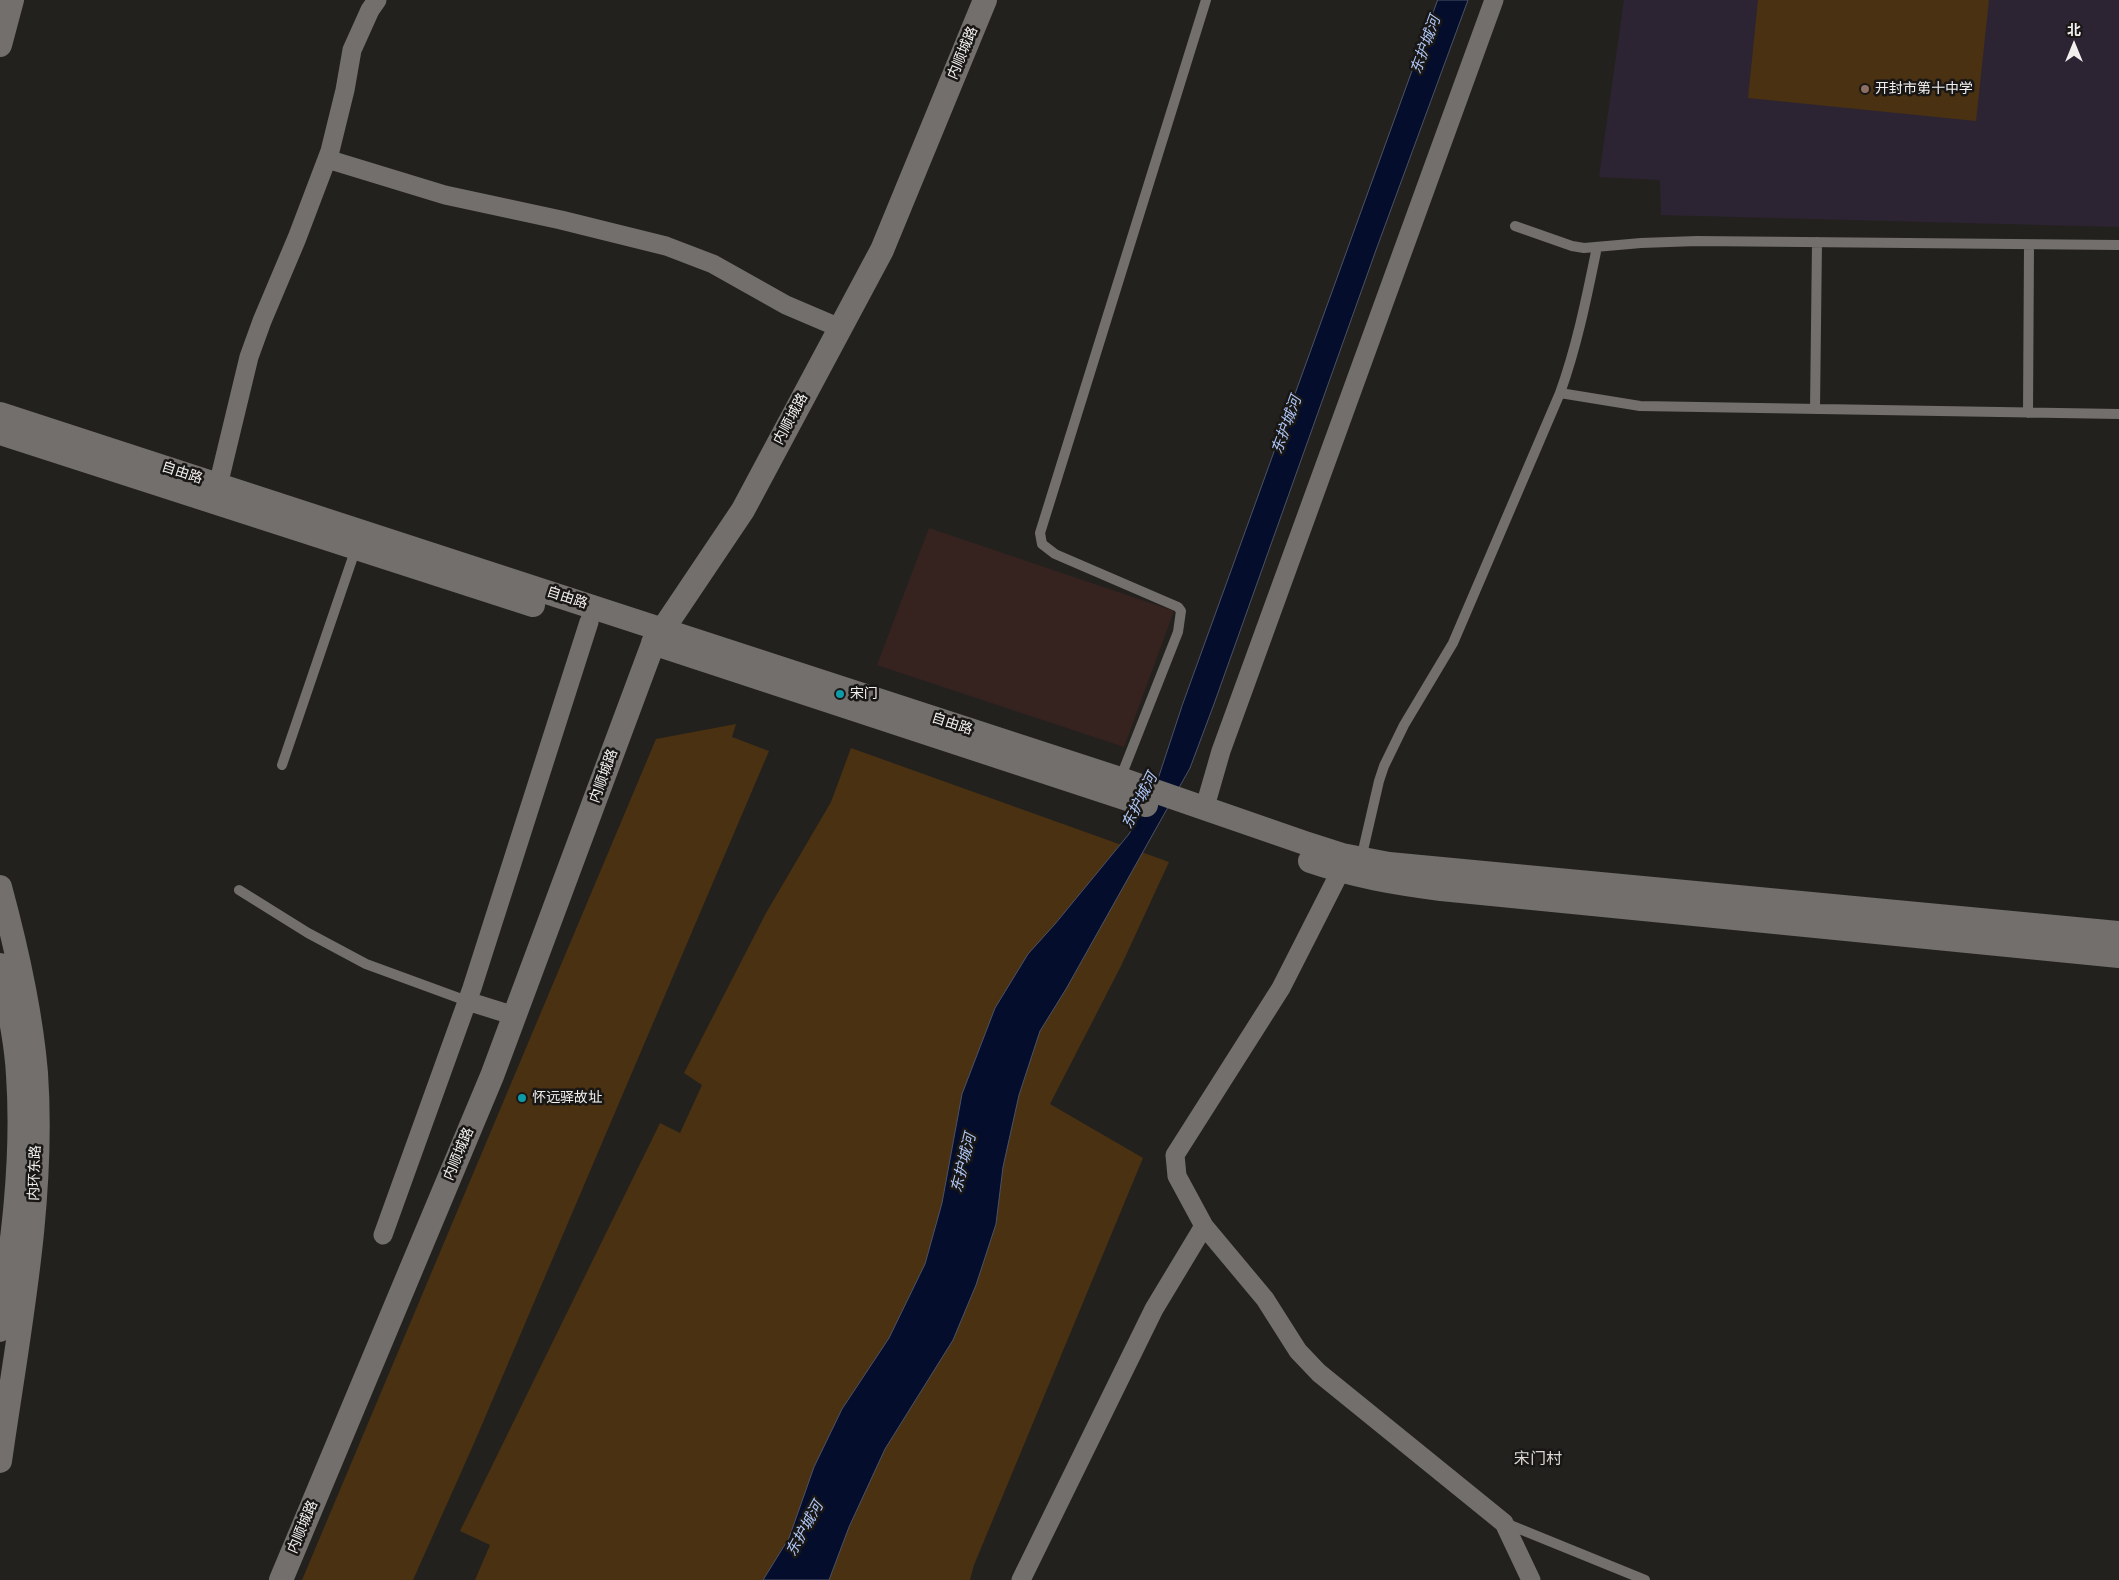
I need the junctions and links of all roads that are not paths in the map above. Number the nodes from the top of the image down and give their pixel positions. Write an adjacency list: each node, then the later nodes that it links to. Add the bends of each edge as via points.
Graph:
1 (12, 0): 6 (street)
2 (377, 0): 7 (street, via 352,50)
3 (985, 0): 13 (street, 内顺城路, via 882,250)
4 (1206, 0): 25 (lane, via 1040,534 1042,544 1055,554 1181,611 1178,632)
5 (1494, 0): 26 (street, via 1220,751)
6 (0, 45)
7 (327, 160): 13 (street, via 445,195 666,246 713,264 786,305); 20 (street, via 249,357)
8 (1515, 226): 12 (lane, via 1572,246)
9 (1817, 242): 10 (lane); 12 (lane, via 1698,241); 15 (lane)
10 (2029, 245): 11 (lane); 16 (lane)
11 (2119, 245)
12 (1597, 246): 14 (lane, via 1568,372)
13 (840, 328): 23 (street, 内顺城路, via 743,510)
14 (1560, 393): 15 (lane, via 1640,406); 27 (lane, via 1453,643 1404,725 1384,766)
15 (1815, 410): 16 (lane)
16 (2028, 413): 18 (lane)
17 (0, 414): 20 (street, 自由路)
18 (2119, 414)
19 (0, 433): 20 (street, 自由路)
20 (216, 493): 21 (street, 自由路); 23 (street, 自由路)
21 (356, 548): 22 (street, 自由路); 24 (lane)
22 (588, 622): 23 (street, 自由路); 34 (street)
23 (658, 637): 25 (street, 自由路); 35 (street, 内顺城路)
24 (282, 765)
25 (1126, 787): 26 (street, 自由路)
26 (1193, 811): 27 (street); 28 (street)
27 (1361, 859): 31 (street)
28 (1340, 872): 32 (street, via 1441,889); 36 (street, via 1281,988 1175,1155 1177,1176)
29 (0, 887): 39 (street, 内环东路, via 25,999 36,1071 37,1107 33,1222)
30 (239, 890): 34 (lane, via 366,964)
31 (2119, 934)
32 (2119, 956)
33 (0, 965): 38 (street, 内环东路, via 18,1073 19,1107 15,1221)
34 (467, 1001): 35 (street); 37 (street)
35 (515, 1016): 41 (street, 内顺城路)
36 (1204, 1226): 40 (street, via 1265,1299 1298,1351 1319,1373); 42 (street, via 1154,1309)
37 (383, 1234)
38 (0, 1330)
39 (0, 1461)
40 (1504, 1523): 43 (street); 44 (lane)
41 (281, 1580)
42 (1021, 1580)
43 (1531, 1580)
44 (1645, 1580)

